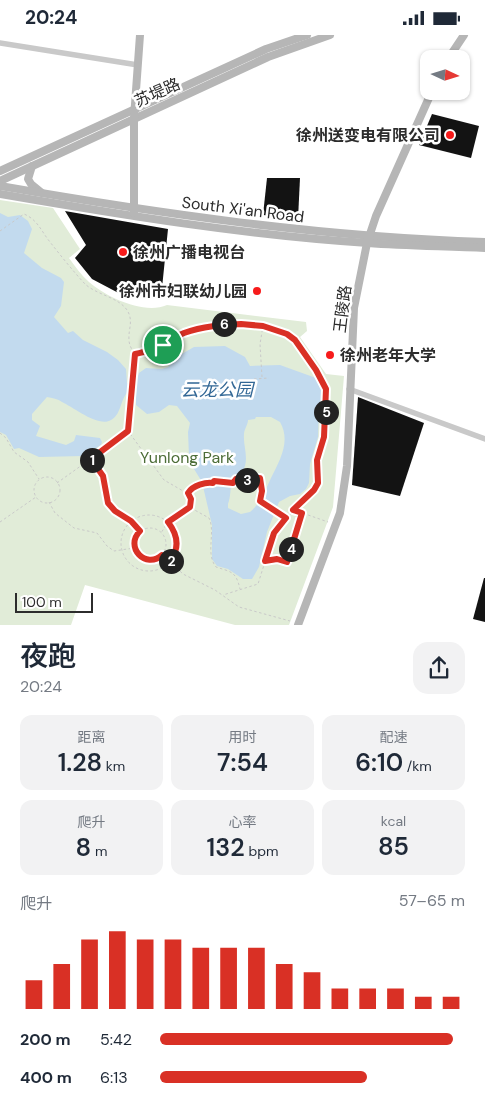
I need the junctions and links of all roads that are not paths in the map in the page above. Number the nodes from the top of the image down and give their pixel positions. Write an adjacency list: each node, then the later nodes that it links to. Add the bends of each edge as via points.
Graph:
1 (140, 35): 7 (main road)
2 (307, 35): 9 (main road, 苏堤路, via 266,49)
3 (330, 35): 10 (main road, 苏堤路, via 268,57)
4 (464, 35): 6 (main road)
5 (0, 43): 7 (street)
6 (454, 50)
7 (138, 65): 9 (main road)
8 (428, 100): 18 (main road, 王陵路)
9 (135, 108): 10 (main road); 12 (main road, 苏堤路)
10 (134, 117): 11 (main road, 苏堤路); 17 (main road)
11 (32, 166): 13 (main road, 苏堤路); 15 (main road, via 28,179)
12 (0, 171)
13 (0, 181)
14 (0, 186): 15 (main road, South Xi'an Road)
15 (44, 194): 17 (main road, South Xi'an Road)
16 (0, 195): 17 (main road, South Xi'an Road)
17 (134, 213): 18 (main road, South Xi'an Road)
18 (368, 240): 19 (main road, South Xi'an Road); 20 (main road, South Xi'an Road); 21 (main road, 王陵路, via 354,308)
19 (485, 242)
20 (485, 248)
21 (349, 389): 22 (street); 23 (main road, 王陵路, via 347,466 340,513)
22 (485, 439)
23 (294, 623)

